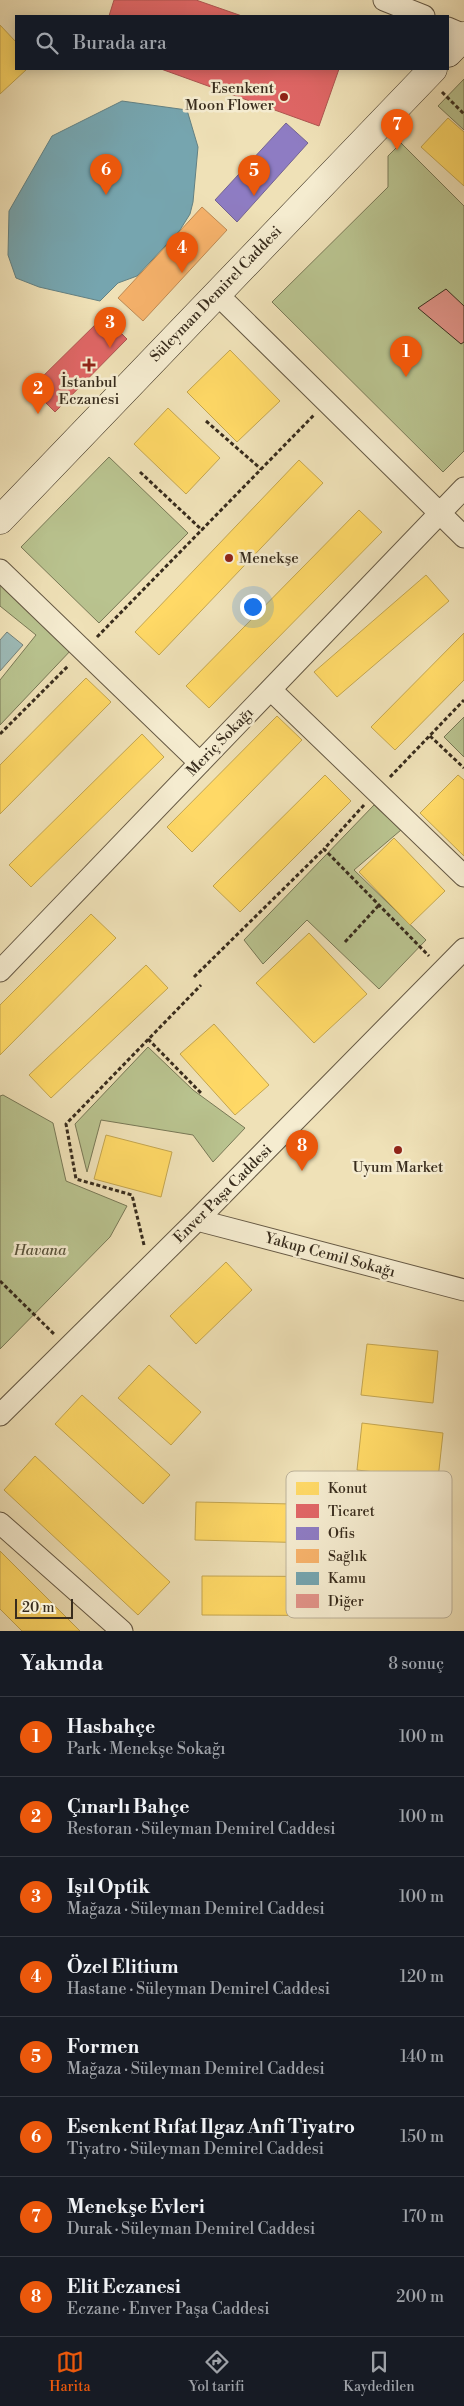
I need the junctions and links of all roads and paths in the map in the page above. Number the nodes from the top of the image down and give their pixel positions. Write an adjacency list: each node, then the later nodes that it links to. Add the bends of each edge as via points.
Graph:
1 (384, 0): 2 (street)
2 (422, 15)
3 (449, 28): 4 (street)
4 (464, 36): 5 (main road)
5 (449, 52)
6 (429, 72): 7 (path); 8 (main road, Süleyman Demirel Caddesi)
7 (464, 114)
8 (216, 293): 9 (street); 15 (main road, Süleyman Demirel Caddesi)
9 (327, 402): 11 (path); 14 (street)
10 (206, 421): 11 (path)
11 (261, 469): 16 (path)
12 (140, 472): 16 (path)
13 (464, 488): 14 (street, Meriç Sokağı)
14 (440, 513): 17 (street); 20 (street, Meriç Sokağı)
15 (0, 520)
16 (202, 530): 19 (path)
17 (464, 537)
18 (0, 570): 19 (street)
19 (84, 651): 22 (path); 24 (street)
20 (270, 690): 24 (street, Meriç Sokağı); 26 (street)
21 (464, 700): 23 (path)
22 (0, 734)
23 (430, 736): 25 (path); 26 (path)
24 (200, 763): 33 (street, Meriç Sokağı)
25 (464, 768)
26 (376, 792): 27 (path); 28 (street)
27 (324, 849): 29 (path); 34 (path)
28 (464, 876)
29 (380, 905): 30 (path); 32 (path)
30 (345, 942)
31 (464, 949): 32 (street, Enver Paşa Caddesi)
32 (443, 970): 38 (street, Enver Paşa Caddesi)
33 (0, 971)
34 (194, 978)
35 (201, 985): 36 (path)
36 (148, 1039): 37 (path); 39 (path, via 66,1124 76,1179 132,1195)
37 (201, 1093)
38 (197, 1220): 39 (street, Enver Paşa Caddesi); 41 (street, Yakup Cemil Sokağı)
39 (149, 1268): 42 (street, Enver Paşa Caddesi)
40 (0, 1281): 42 (path)
41 (464, 1290)
42 (68, 1348): 43 (street, Enver Paşa Caddesi)
43 (0, 1415)
44 (0, 1523): 45 (street)
45 (122, 1631)

